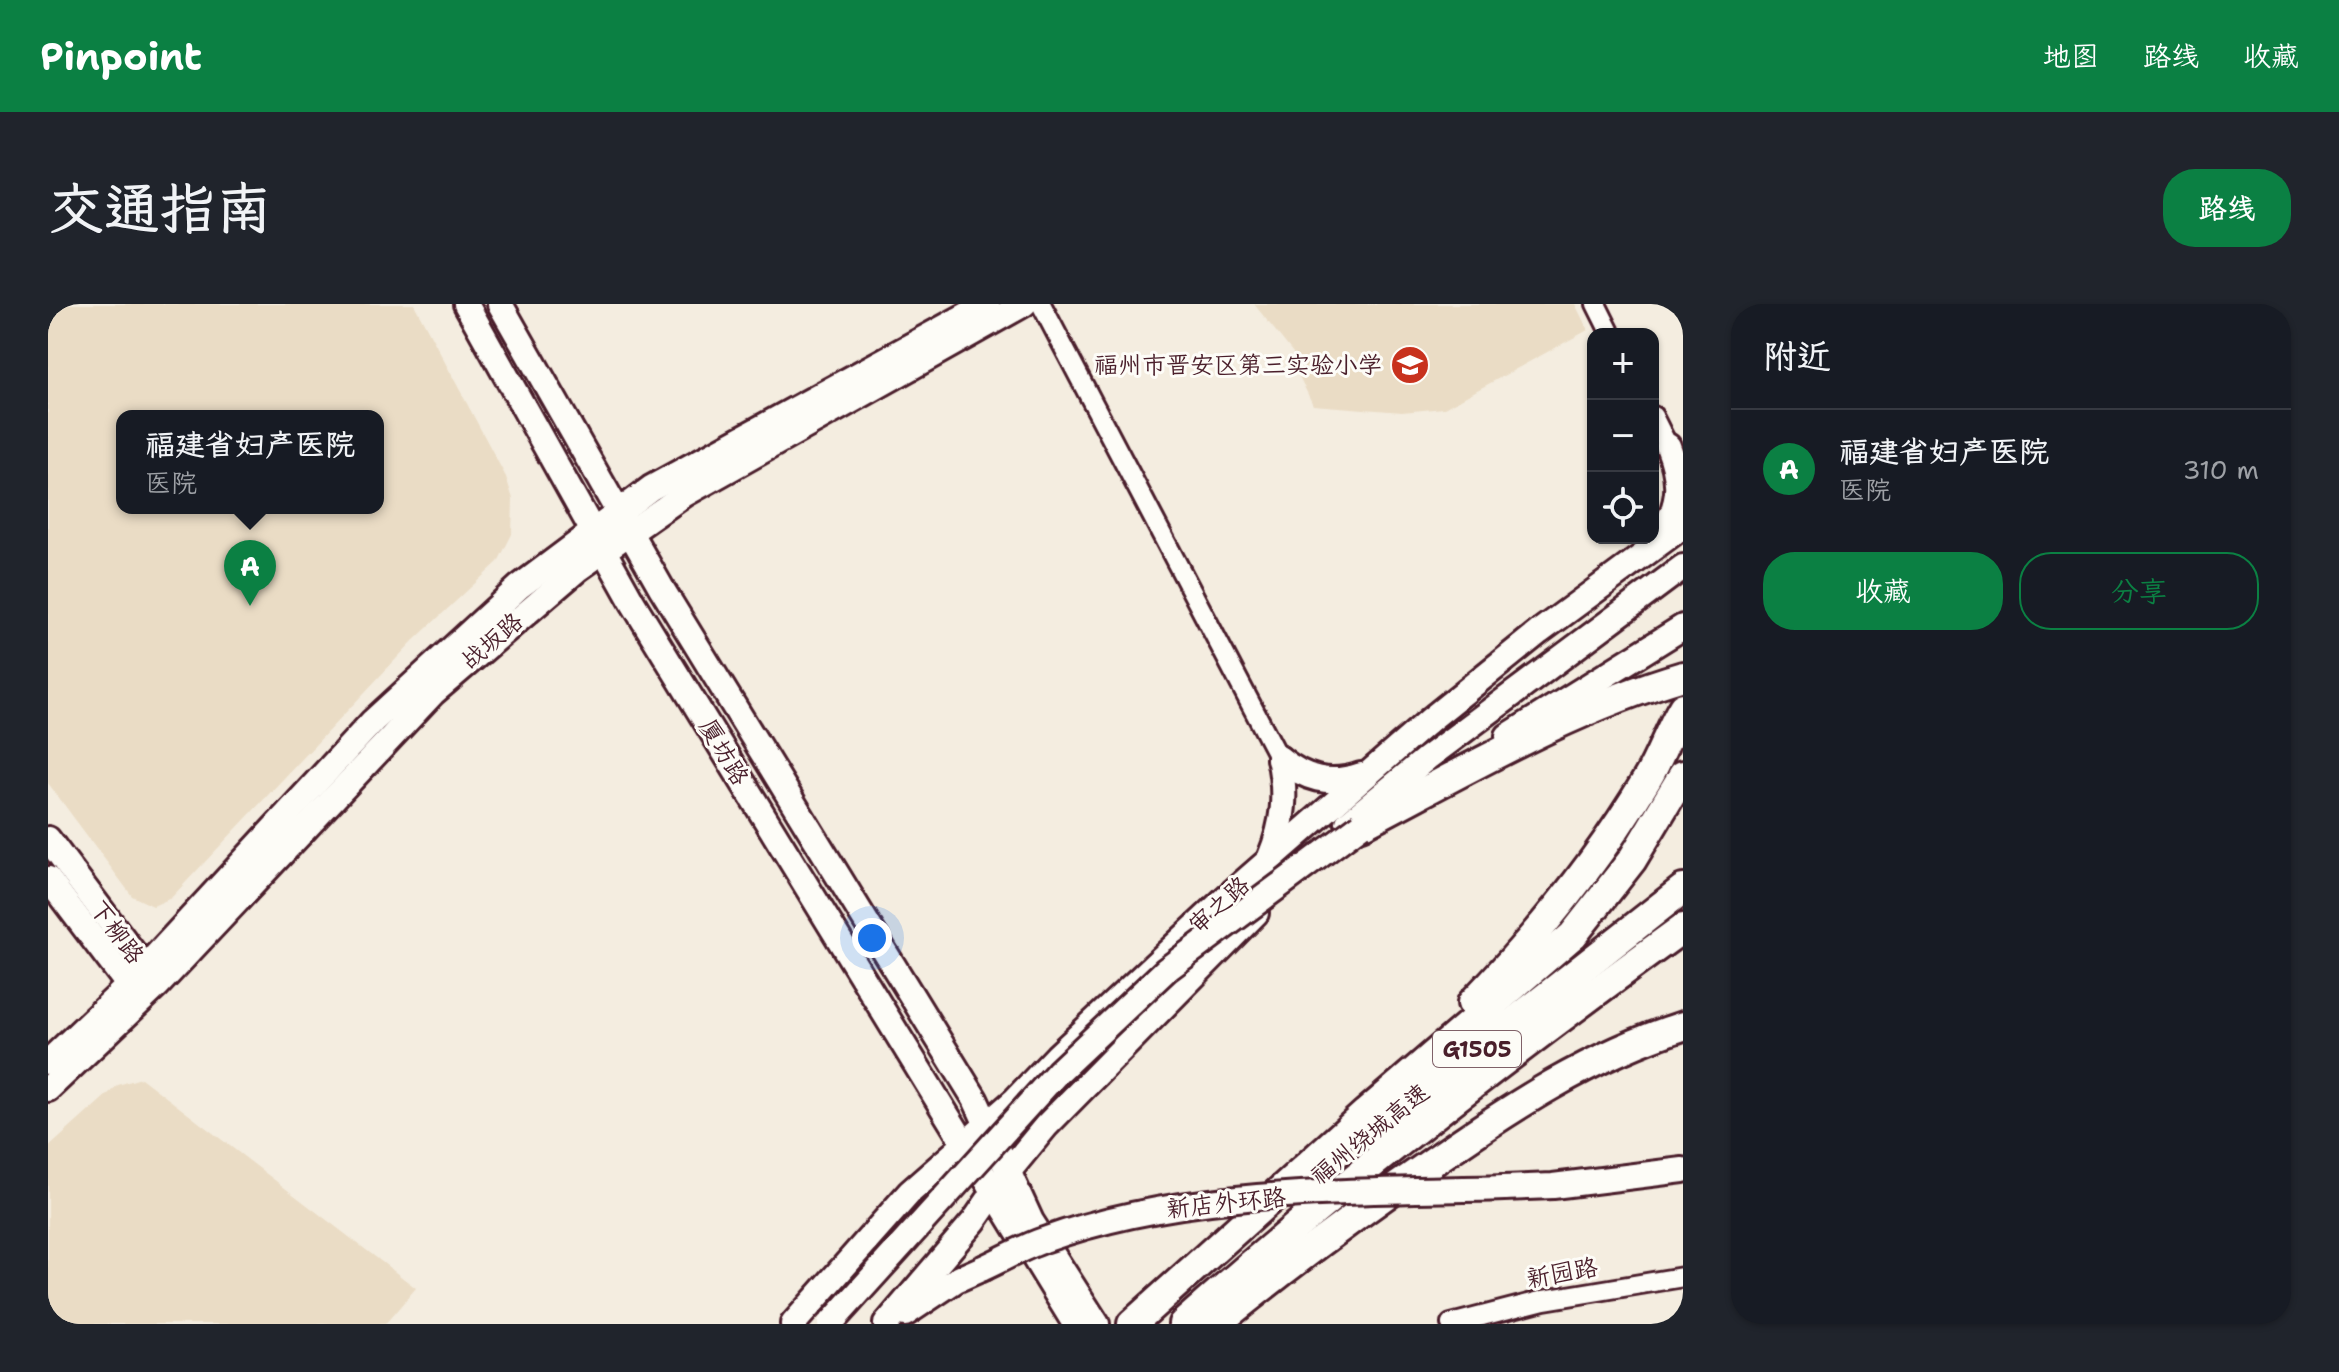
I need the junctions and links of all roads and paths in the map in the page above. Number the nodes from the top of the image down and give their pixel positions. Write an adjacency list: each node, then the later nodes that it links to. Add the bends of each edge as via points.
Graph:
1 (466, 304): 12 (main road, 厦坊路)
2 (500, 304): 10 (main road, 厦坊路)
3 (987, 304): 10 (main road, 战坂路, via 675,474)
4 (1024, 304): 10 (main road, 战坂路, via 685,494)
5 (1041, 304): 18 (street)
6 (1596, 304): 7 (street)
7 (1608, 328)
8 (1659, 426): 9 (street)
9 (1676, 453): 13 (main road, via 1679,499)
10 (622, 522): 12 (main road, 战坂路); 32 (main road, 厦坊路, via 975,1099)
11 (1683, 526): 13 (main road, 审之路)
12 (597, 540): 27 (main road, 战坂路, via 519,587 391,703); 33 (main road, 厦坊路)
13 (1652, 549): 19 (main road, 审之路, via 1539,632)
14 (1683, 567): 35 (main road, 审之路, via 1427,758 1323,845 1046,1126)
15 (1683, 627): 21 (main road)
16 (1683, 676): 21 (highway, via 1644,687 1533,736)
17 (1683, 707): 31 (highway, via 1648,777 1539,933)
18 (1279, 758): 19 (main road, via 1326,782); 23 (main road, via 1284,803)
19 (1369, 772): 23 (main road, 审之路)
20 (1683, 775): 31 (highway, via 1632,860 1573,935)
21 (1361, 825): 40 (main road, bridge, via 1166,970 1133,1001 1058,1072)
22 (48, 839): 27 (main road, 下柳路)
23 (1270, 859): 32 (main road, 审之路)
24 (48, 879): 27 (main road, 下柳路)
25 (1682, 889): 37 (highway, 福州绕城高速 / G1505)
26 (1683, 928): 37 (highway, 福州绕城高速 / G1505)
27 (143, 986): 29 (main road, 战坂路); 30 (main road, 战坂路)
28 (1683, 1026): 37 (highway, via 1592,1062)
29 (48, 1062)
30 (48, 1089)
31 (1366, 1113): 37 (highway)
32 (986, 1127): 33 (main road, 审之路); 35 (main road, 厦坊路)
33 (965, 1146): 36 (main road, 厦坊路); 39 (main road, 审之路, via 910,1192)
34 (1683, 1170): 41 (main road, 新店外环路, bridge, via 1553,1186 1203,1203 1122,1218 1043,1240 956,1280)
35 (1008, 1172): 36 (main road, 审之路); 43 (main road, 厦坊路, via 1031,1221)
36 (993, 1194): 41 (main road, 审之路); 42 (main road, 厦坊路)
37 (1287, 1222): 44 (highway, 福州绕城高速 / G1505); 45 (highway, 福州绕城高速 / G1505); 46 (highway)
38 (1683, 1277): 47 (street, 新园路, via 1533,1302)
39 (793, 1324)
40 (830, 1324)
41 (888, 1324)
42 (1075, 1324)
43 (1097, 1324)
44 (1134, 1324)
45 (1183, 1324)
46 (1216, 1324)
47 (1451, 1324)

